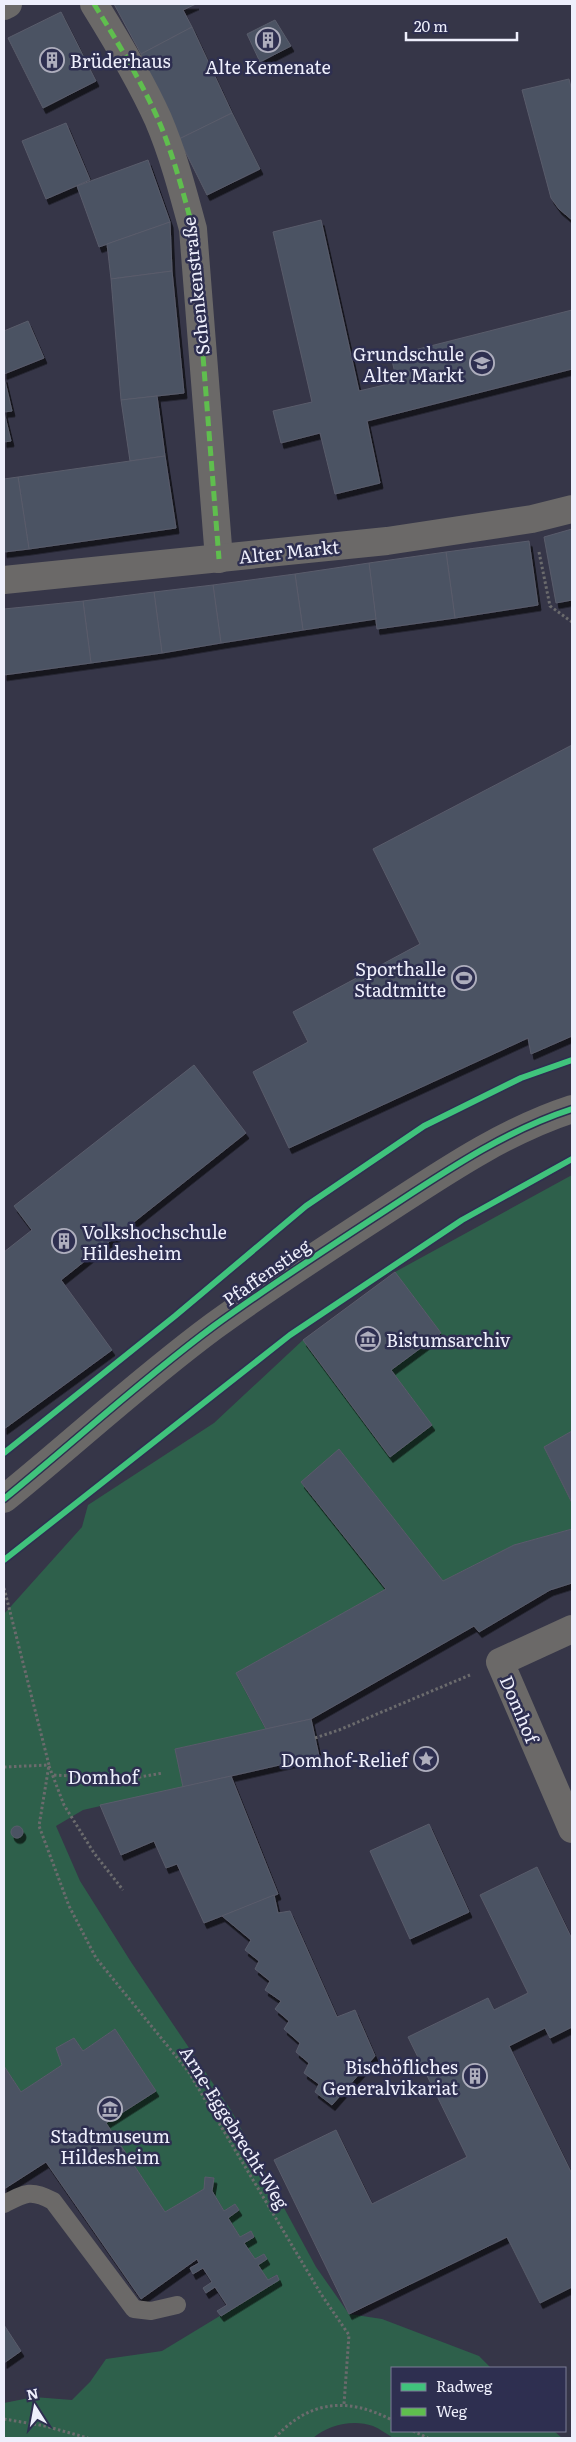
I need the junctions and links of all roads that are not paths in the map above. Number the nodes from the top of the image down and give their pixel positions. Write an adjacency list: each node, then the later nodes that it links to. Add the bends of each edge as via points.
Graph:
1 (8, 4): 3 (street)
2 (94, 4): 5 (street, Schenkenstraße, via 158,119 193,229)
3 (4, 6)
4 (572, 509): 5 (street, Alter Markt, via 532,519 424,536)
5 (219, 559): 6 (street, Alter Markt)
6 (4, 580)
7 (572, 1109): 8 (street, Pfaffenstieg, via 530,1125 440,1175 304,1263 190,1344)
8 (4, 1499)
9 (572, 1629): 10 (street, Domhof, via 500,1662)
10 (572, 1829)
11 (4, 2204): 12 (lane, via 21,2195 38,2192 53,2201 134,2309 151,2311)
12 (177, 2305)

